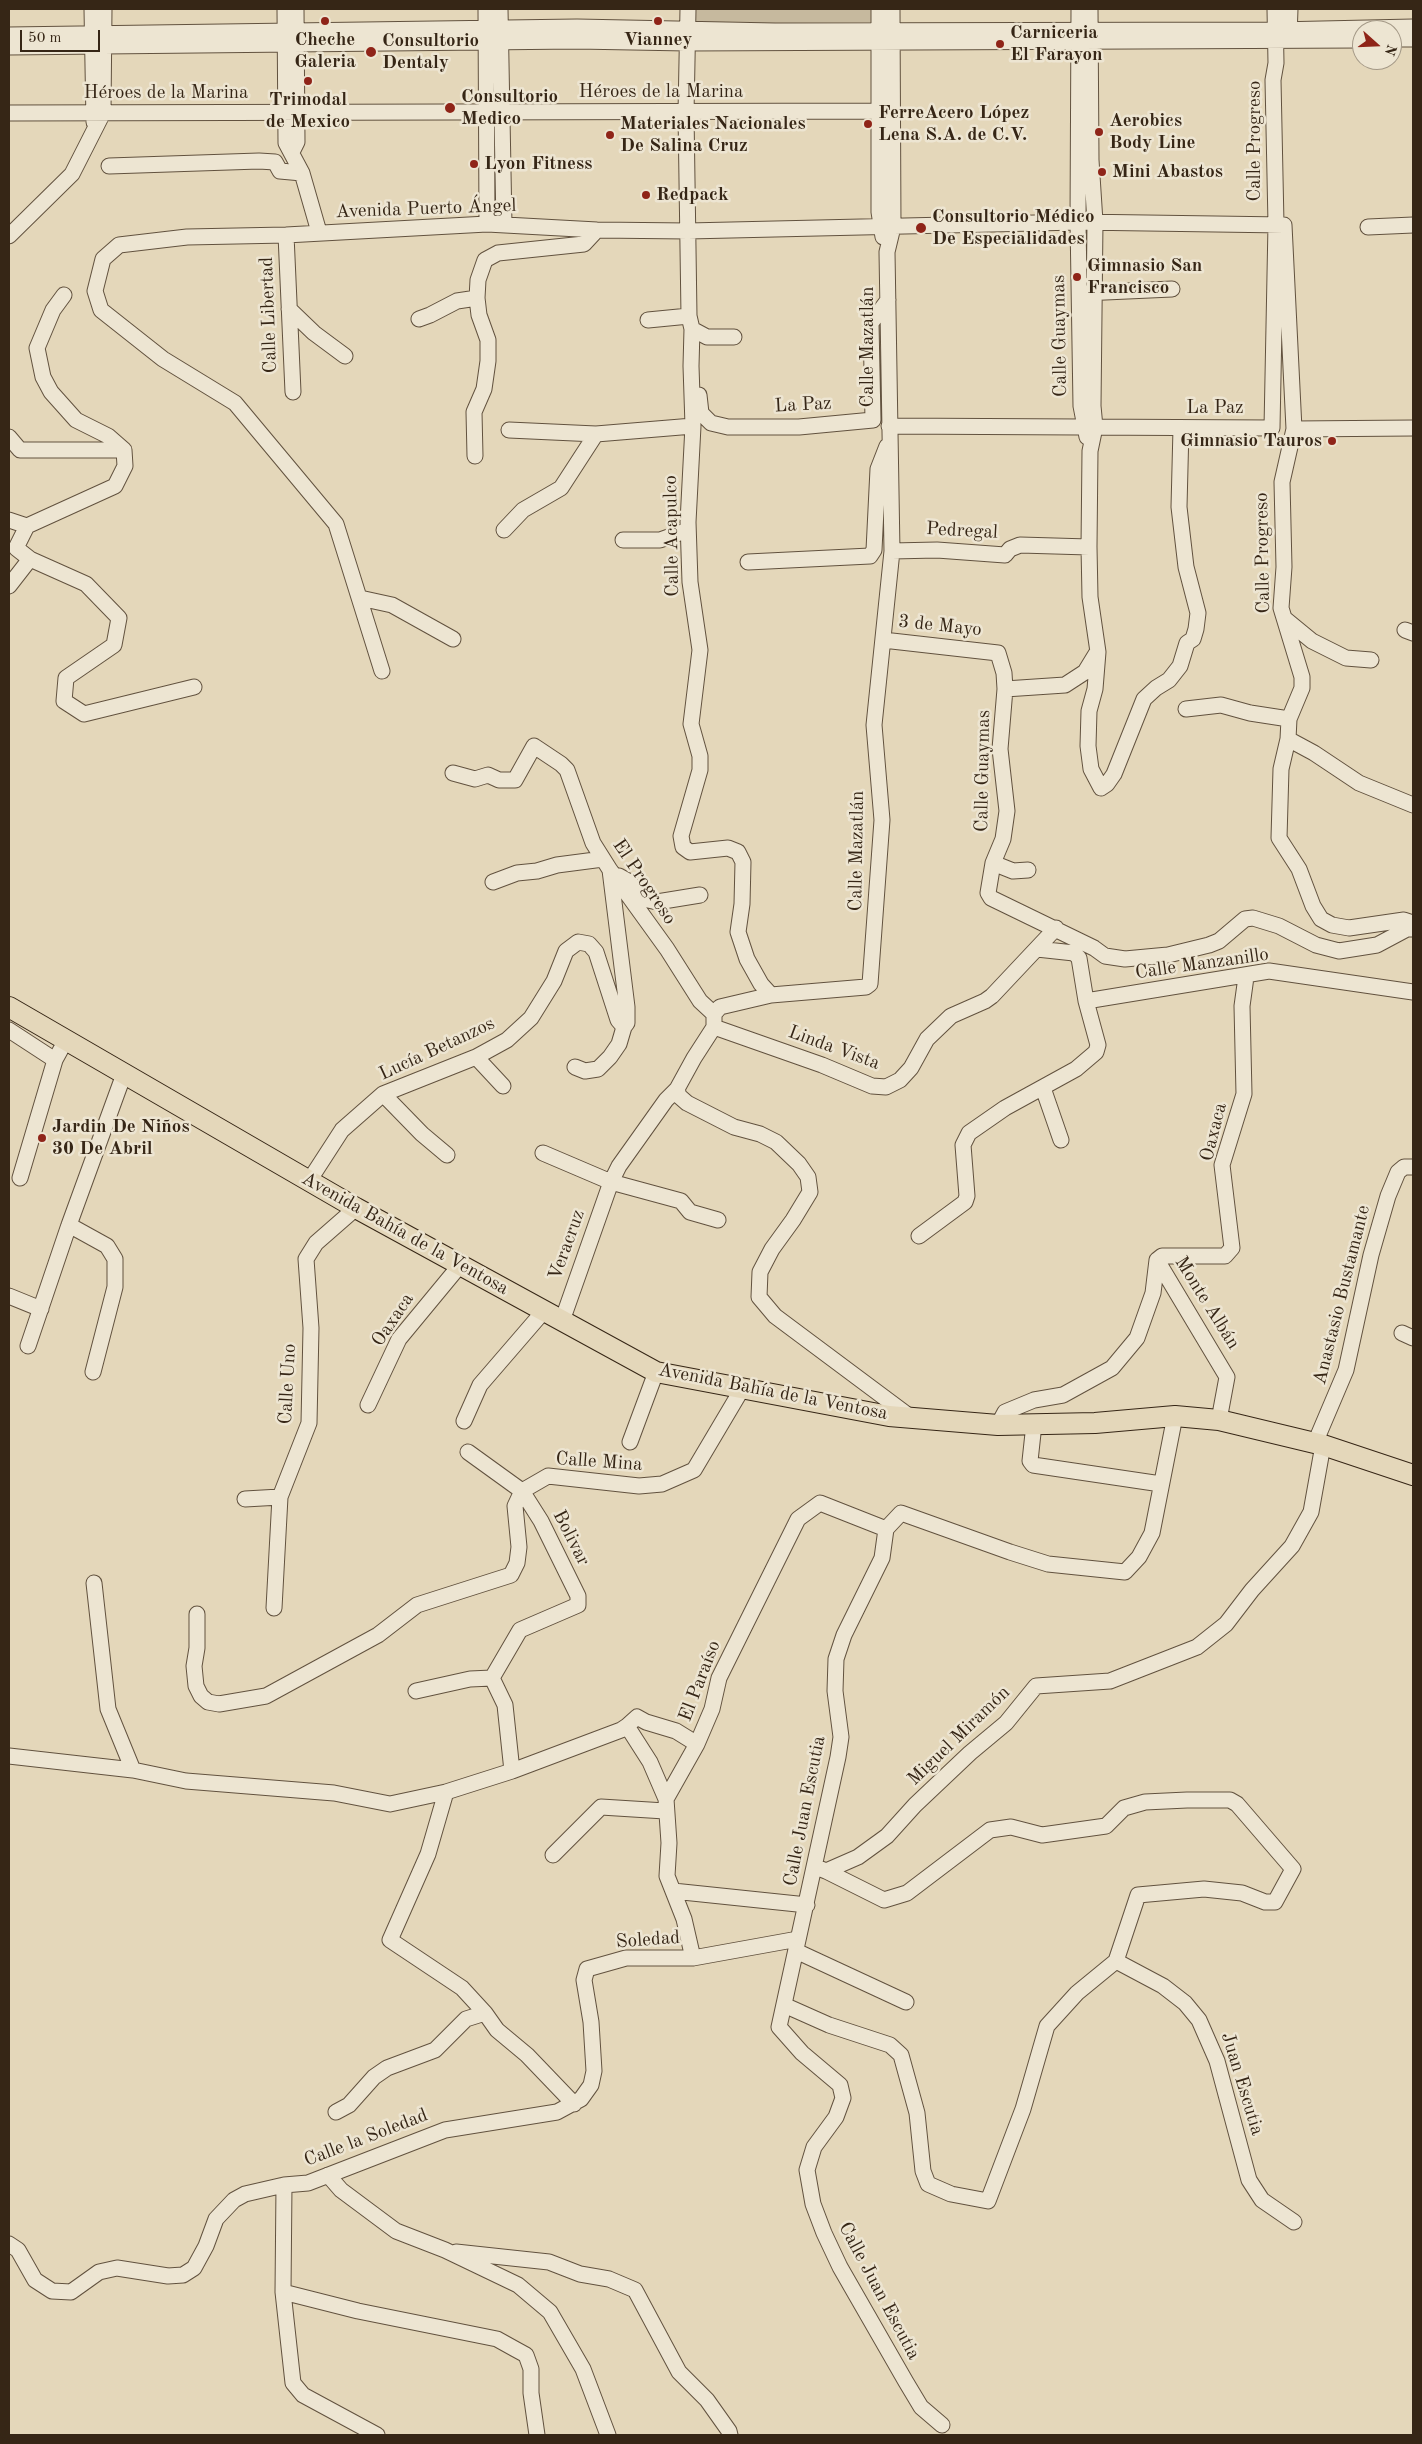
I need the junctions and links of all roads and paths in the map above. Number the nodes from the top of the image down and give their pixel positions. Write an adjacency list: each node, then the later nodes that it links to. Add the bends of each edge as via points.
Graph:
1 (92, 9): 23 (street)
2 (104, 9): 23 (street)
3 (285, 9): 20 (street)
4 (296, 9): 20 (street)
5 (486, 9): 16 (street)
6 (500, 9): 16 (street)
7 (688, 9): 21 (street, Calle Acapulco)
8 (879, 9): 19 (street, Calle Mazatlán)
9 (892, 9): 19 (street, Calle Mazatlán)
10 (1079, 9): 17 (street, Calle Guaymas)
11 (1090, 9): 17 (street, Calle Guaymas)
12 (1275, 9): 18 (street, Calle Progreso)
13 (1290, 9): 18 (street, Calle Progreso)
14 (1413, 27): 18 (street)
15 (9, 35): 23 (street)
16 (494, 35): 20 (street); 21 (street); 26 (street)
17 (1085, 35): 18 (street); 19 (street); 33 (street, Calle Guaymas); 34 (street, Calle Guaymas)
18 (1283, 35): 22 (street); 36 (street, Calle Progreso, via 1273,80)
19 (886, 36): 21 (street); 25 (street, Calle Mazatlán)
20 (291, 37): 23 (street); 28 (street)
21 (687, 37): 29 (street, Calle Acapulco)
22 (1352, 39)
23 (98, 40): 24 (street); 30 (street)
24 (9, 47)
25 (886, 111): 29 (street, Héroes de la Marina); 39 (street, Calle Mazatlán)
26 (494, 112): 28 (street, Héroes de la Marina); 29 (street, Héroes de la Marina); 35 (street); 37 (street)
27 (9, 113): 30 (street, Héroes de la Marina)
28 (291, 113): 30 (street, Héroes de la Marina); 32 (street, via 286,142)
29 (686, 113): 42 (street, Calle Acapulco)
30 (97, 118): 45 (street, via 72,174)
31 (109, 166): 32 (street, via 259,161 274,162 280,170)
32 (302, 173): 43 (street)
33 (1078, 222): 34 (street, Avenida Puerto Ángel); 39 (street, Avenida Puerto Ángel); 47 (street, Calle Guaymas)
34 (1095, 222): 36 (street, Avenida Puerto Ángel); 47 (street, Calle Guaymas)
35 (487, 224): 37 (street, Avenida Puerto Ángel); 43 (street, Avenida Puerto Ángel)
36 (1280, 224): 62 (street, Calle Progreso); 64 (street, Calle Progreso)
37 (504, 225): 41 (street, Avenida Puerto Ángel)
38 (1413, 225): 40 (street)
39 (887, 227): 42 (street, Avenida Puerto Ángel); 50 (street, Calle Mazatlán)
40 (1368, 227)
41 (597, 230): 42 (street, Avenida Puerto Ángel); 49 (street, via 584,244 498,253 485,260 478,280)
42 (688, 231): 54 (street, Calle Acapulco)
43 (319, 232): 44 (street, Avenida Puerto Ángel)
44 (286, 235): 51 (street, Calle Libertad); 81 (street, Avenida Puerto Ángel, via 187,237 119,245 103,259 95,291 100,310 163,359 236,403 336,524)
45 (9, 236)
46 (1172, 289): 47 (street)
47 (1086, 293): 60 (street, Calle Guaymas, via 1081,406)
48 (64, 295): 69 (street, via 53,310 37,348 43,377 51,392 76,420 108,436)
49 (477, 298): 52 (street, via 456,301); 70 (street, via 488,340 488,362 484,389 474,412)
50 (888, 300): 54 (street, La Paz, via 871,323 873,420 799,427 728,427 711,423 701,413 699,356); 59 (street, Calle Mazatlán)
51 (289, 309): 56 (street); 57 (street, Calle Libertad)
52 (419, 319)
53 (648, 320): 54 (street)
54 (690, 322): 55 (street, via 707,337); 58 (street, Calle Acapulco)
55 (734, 337)
56 (345, 356)
57 (293, 392)
58 (693, 426): 66 (street); 74 (street, Calle Acapulco)
59 (888, 426): 60 (street, La Paz); 68 (street, Calle Mazatlán)
60 (1090, 427): 61 (street, La Paz); 76 (street, Calle Guaymas)
61 (1181, 428): 62 (street, La Paz); 85 (street, Calle Guaymas, via 1179,506 1186,567 1198,613 1193,639 1187,643 1180,666 1169,680 1144,699 1114,774 1101,788 1091,770 1088,746 1089,711 1095,690)
62 (1272, 428)
63 (1413, 428): 64 (street)
64 (1294, 429): 82 (street, Calle Progreso, via 1282,482 1284,567 1281,608)
65 (509, 430): 66 (street)
66 (596, 434): 73 (street, via 561,488 523,510)
67 (9, 437): 69 (street, via 20,450)
68 (889, 443): 77 (street, Calle Mazatlán); 79 (street, Calle Mazatlán, via 878,469 874,550 870,556)
69 (124, 450): 72 (street, via 125,466 115,486)
70 (474, 456)
71 (9, 520): 72 (street)
72 (27, 526): 78 (street, via 16,548)
73 (504, 530)
74 (688, 530): 75 (street, via 660,540); 106 (street, Calle Acapulco, via 690,582 700,650 692,724 700,770 680,836 683,847 690,852 728,848 738,852 742,862 738,932 747,959)
75 (623, 540)
76 (1088, 547): 77 (street, Pedregal, via 1020,545 1005,555); 85 (street, Calle Guaymas, via 1090,597)
77 (892, 550): 84 (street, Calle Mazatlán)
78 (30, 559): 80 (street); 88 (street, via 86,584 119,618 114,645 66,678 64,701 84,714)
79 (748, 562)
80 (9, 586)
81 (360, 598): 83 (street, via 392,605); 87 (street, Avenida Puerto Ángel)
82 (1284, 618): 86 (street, via 1312,641 1346,658); 91 (street, Calle Progreso, via 1302,677 1302,688)
83 (453, 639)
84 (883, 640): 89 (street, 3 de Mayo, via 998,653); 106 (street, Calle Mazatlán, via 874,725 882,820 870,984 866,987)
85 (1098, 652): 89 (street, via 1085,672 1065,685)
86 (1372, 660)
87 (382, 671)
88 (194, 687)
89 (1006, 689): 95 (street, Calle Guaymas, via 1000,749 1007,811 1003,839)
90 (1186, 709): 91 (street, via 1221,705 1250,714)
91 (1289, 719): 92 (street, Calle Progreso)
92 (1288, 739): 94 (street, via 1359,783); 100 (street, Calle Progreso, via 1281,769 1279,838 1299,869 1321,919 1348,928 1404,920)
93 (453, 773): 96 (street, El Progreso, via 475,779 488,775 498,780 515,780 534,746 567,770 593,843)
94 (1413, 805)
95 (993, 863): 97 (street, via 1013,871); 101 (street, Calle Guaymas, via 988,893 991,898)
96 (606, 864): 98 (street, via 556,865); 99 (street, via 648,900 657,902); 109 (street, El Progreso); 110 (street, via 627,1007)
97 (1028, 870)
98 (493, 882)
99 (700, 895)
100 (1413, 923)
101 (1056, 928): 102 (street, via 1105,956 1132,959 1168,955 1209,945 1220,941 1245,919 1252,918 1279,926 1316,945 1339,950 1377,945); 103 (street, Linda Vista)
102 (1413, 929)
103 (1037, 949): 107 (street, via 1074,953 1079,958); 109 (street, Linda Vista, via 985,1001 951,1016 927,1039 911,1068 900,1080 886,1087 872,1086)
104 (1246, 977): 105 (street, Calle Manzanillo, via 1269,971); 107 (street, Calle Manzanillo); 132 (street, Oaxaca, via 1242,1006 1244,1094 1222,1164 1232,1248 1225,1256 1162,1256)
105 (1413, 992)
106 (771, 995): 109 (street, Calle Mazatlán, via 720,1007)
107 (1086, 1001): 118 (street, via 1098,1045 1096,1052 1076,1069)
108 (9, 1006): 112 (main road, Avenida Bahía de la Ventosa)
109 (714, 1021): 119 (street)
110 (624, 1027): 113 (street, Lucía Betanzos, via 618,1020 596,952 589,944 578,942 566,951 554,981 531,1018 507,1040); 115 (street, via 610,1057 598,1068 585,1071)
111 (9, 1030): 114 (street)
112 (66, 1040): 114 (street); 116 (main road, Avenida Bahía de la Ventosa)
113 (476, 1057): 117 (street); 120 (street, Lucía Betanzos)
114 (55, 1060): 125 (street)
115 (575, 1067)
116 (124, 1074): 126 (main road, Avenida Bahía de la Ventosa); 130 (street)
117 (503, 1086)
118 (1043, 1088): 121 (street); 131 (street, via 1004,1108 969,1133 963,1145 965,1202)
119 (677, 1089): 127 (street, via 619,1166); 143 (street, via 687,1103 734,1127 776,1142 804,1170 810,1192 760,1272 759,1297 775,1316)
120 (383, 1094): 123 (street); 126 (street, Lucía Betanzos, via 342,1130)
121 (1061, 1140)
122 (543, 1153): 127 (street)
123 (447, 1155)
124 (1413, 1167): 150 (street, Anastasio Bustamante, via 1404,1167 1398,1172 1388,1196 1371,1255 1346,1370)
125 (20, 1178)
126 (309, 1181): 128 (main road, Avenida Bahía de la Ventosa)
127 (611, 1182): 129 (street, via 681,1201 690,1212); 137 (street, Veracruz)
128 (356, 1208): 133 (main road, Avenida Bahía de la Ventosa); 155 (street, Calle Uno, via 316,1243 306,1259 311,1328 309,1423)
129 (718, 1220)
130 (69, 1225): 135 (street); 139 (street, via 107,1246 115,1259 115,1287)
131 (918, 1236)
132 (1157, 1260): 145 (street, Monte Albán, via 1227,1377); 147 (street, via 1153,1293 1137,1338 1112,1368 1063,1395 1034,1400 1005,1412)
133 (461, 1264): 136 (main road, Avenida Bahía de la Ventosa); 142 (street, Oaxaca, via 399,1339)
134 (9, 1296): 135 (street)
135 (41, 1309): 138 (street)
136 (543, 1312): 137 (main road, Avenida Bahía de la Ventosa); 146 (street, via 480,1385)
137 (562, 1321): 140 (main road, Avenida Bahía de la Ventosa)
138 (28, 1346)
139 (93, 1372)
140 (656, 1372): 141 (main road, Avenida Bahía de la Ventosa); 149 (street)
141 (742, 1389): 143 (main road, Avenida Bahía de la Ventosa, via 888,1416); 154 (street, Calle Mina, via 694,1470 681,1477 662,1484 639,1486 548,1476)
142 (368, 1405)
143 (909, 1416): 147 (main road, Avenida Bahía de la Ventosa)
144 (1175, 1416): 145 (main road, Avenida Bahía de la Ventosa); 148 (main road, Avenida Bahía de la Ventosa); 153 (street)
145 (1219, 1420): 150 (main road, Avenida Bahía de la Ventosa)
146 (464, 1421)
147 (998, 1424): 148 (main road, Avenida Bahía de la Ventosa)
148 (1034, 1424): 153 (street, via 1030,1461 1034,1465)
149 (630, 1442)
150 (1319, 1444): 152 (main road, Avenida Bahía de la Ventosa); 171 (street, Miguel Miramón, via 1311,1512 1292,1546 1226,1624 1197,1646 1110,1680 1036,1686 1006,1724 970,1753 887,1836 858,1857)
151 (468, 1452): 154 (street)
152 (1413, 1475)
153 (1161, 1484): 157 (street, via 1152,1533 1125,1572 1048,1564 901,1513)
154 (522, 1491): 160 (street, via 515,1506 519,1547 512,1575 417,1605 378,1635 266,1696 219,1704 208,1702 201,1696 196,1686 194,1666); 161 (street, Bolivar, via 541,1521 578,1596 578,1605 520,1630)
155 (280, 1497): 156 (street); 159 (street, Calle Uno)
156 (245, 1499)
157 (886, 1529): 164 (street, El Paraíso, via 820,1503 798,1519 719,1678 712,1708); 171 (street, Calle Juan Escutia, via 882,1558 836,1658 835,1691 841,1737)
158 (94, 1583): 166 (street, via 108,1709)
159 (274, 1608)
160 (197, 1614)
161 (492, 1678): 162 (street, via 470,1679); 167 (street, via 505,1704)
162 (416, 1691)
163 (627, 1726): 164 (street, via 637,1717 676,1731); 167 (street); 169 (street, via 650,1762)
164 (697, 1744): 169 (street, El Paraíso)
165 (9, 1756): 166 (street)
166 (133, 1770): 168 (street, via 186,1781 334,1793 390,1804)
167 (512, 1771): 168 (street)
168 (446, 1792): 179 (street, via 428,1854 390,1940 462,1988)
169 (666, 1805): 170 (street, via 601,1807); 172 (street, via 667,1876)
170 (553, 1855)
171 (821, 1868): 173 (street, Calle Juan Escutia); 176 (street, via 884,1900 907,1893 990,1830 1011,1828 1042,1835 1106,1826 1124,1808 1144,1802 1230,1800 1293,1869 1276,1902 1265,1902 1242,1893 1204,1889 1138,1894)
172 (673, 1891): 173 (street); 175 (street, via 684,1919)
173 (807, 1905): 174 (street, Calle Juan Escutia)
174 (797, 1945): 175 (street, Soledad); 177 (street); 178 (street, Calle Juan Escutia)
175 (693, 1958): 180 (street, Soledad, via 626,1958 587,1969 584,1980 591,2022)
176 (1116, 1961): 178 (street, via 1077,1993 1046,2026 1023,2109 988,2200 951,2194 928,2184 923,2171 917,2113 901,2055 890,2045 829,2026); 185 (street, Juan Escutia, via 1163,1986 1185,2003 1199,2020 1217,2061 1249,2180 1262,2200)
177 (906, 2002)
178 (784, 2004): 189 (street, Calle Juan Escutia, via 778,2027 802,2053 840,2085 843,2098 836,2117 814,2146 806,2170 813,2204 840,2267 906,2382 921,2407)
179 (484, 2013): 181 (street, via 497,2030 527,2055); 182 (street, via 466,2019 435,2050 387,2068 374,2077 349,2105)
180 (592, 2056): 181 (street, Calle la Soledad, via 592,2085)
181 (574, 2104): 183 (street, Calle la Soledad, via 557,2112 445,2130)
182 (336, 2112)
183 (328, 2175): 184 (street, Calle la Soledad, via 308,2183); 187 (street, via 341,2190 396,2231)
184 (284, 2185): 186 (street, Calle la Soledad, via 245,2194 234,2200 216,2219 194,2268 183,2275 168,2276 117,2268 99,2272 71,2292 52,2291 34,2280 18,2250); 188 (street)
185 (1294, 2222)
186 (9, 2244)
187 (445, 2250): 192 (street, via 518,2285 550,2312 583,2369); 193 (street, via 549,2262 635,2290 679,2372 707,2400)
188 (283, 2292): 190 (street, via 293,2383 303,2395); 191 (street, via 497,2339 526,2355 531,2369)
189 (942, 2424)
190 (377, 2435)
191 (536, 2435)
192 (608, 2435)
193 (730, 2435)

